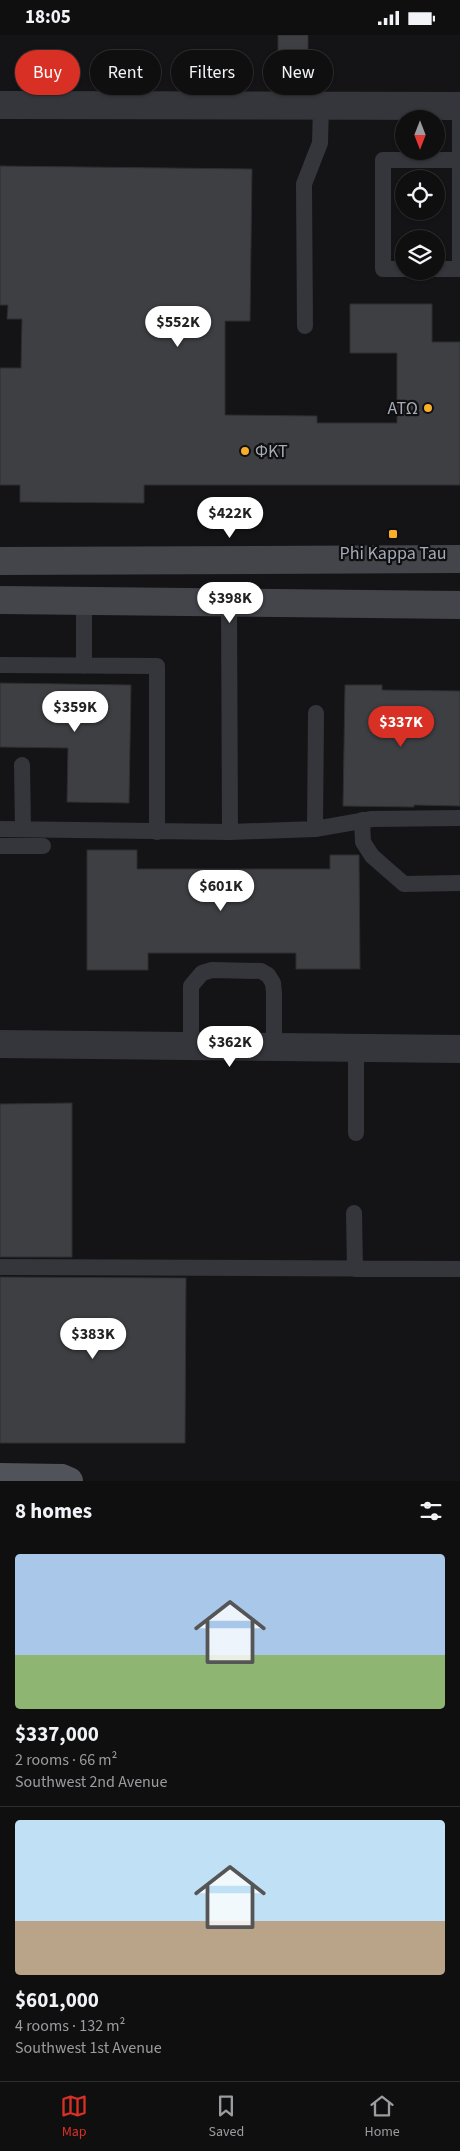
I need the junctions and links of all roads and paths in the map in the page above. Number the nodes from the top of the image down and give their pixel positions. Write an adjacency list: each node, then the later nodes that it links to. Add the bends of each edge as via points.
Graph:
1 (0, 105): 2 (street)
2 (321, 106): 3 (street); 7 (lane, via 320,143 304,184)
3 (460, 106): 4 (lane)
4 (460, 160): 5 (lane, via 383,160 383,269); 6 (lane, via 460,269)
5 (395, 269)
6 (445, 269)
7 (305, 326)
8 (460, 559): 9 (street)
9 (0, 561)
10 (0, 600): 11 (street)
11 (84, 601): 12 (street); 15 (lane)
12 (229, 603): 13 (street); 24 (lane)
13 (460, 605)
14 (0, 665): 15 (lane)
15 (84, 666): 23 (lane, via 157,666)
16 (316, 713): 22 (lane)
17 (22, 765): 21 (lane)
18 (460, 818): 19 (lane)
19 (362, 820): 22 (lane); 27 (lane, via 363,842 372,856 404,884)
20 (0, 829): 21 (lane)
21 (23, 829): 23 (lane)
22 (315, 829): 24 (lane)
23 (157, 832): 24 (lane)
24 (230, 832)
25 (0, 846): 26 (lane)
26 (43, 846)
27 (460, 883)
28 (0, 1045): 29 (street)
29 (191, 1046): 30 (street); 30 (lane, via 191,986 202,973 212,970 261,971 268,975 274,993)
30 (274, 1047): 31 (street)
31 (356, 1048): 32 (street); 33 (lane)
32 (460, 1049)
33 (356, 1133)
34 (354, 1213): 36 (lane)
35 (0, 1267): 36 (lane)
36 (355, 1269): 37 (lane)
37 (460, 1269)
38 (0, 1477): 39 (main road, via 62,1478)
39 (69, 1481)

